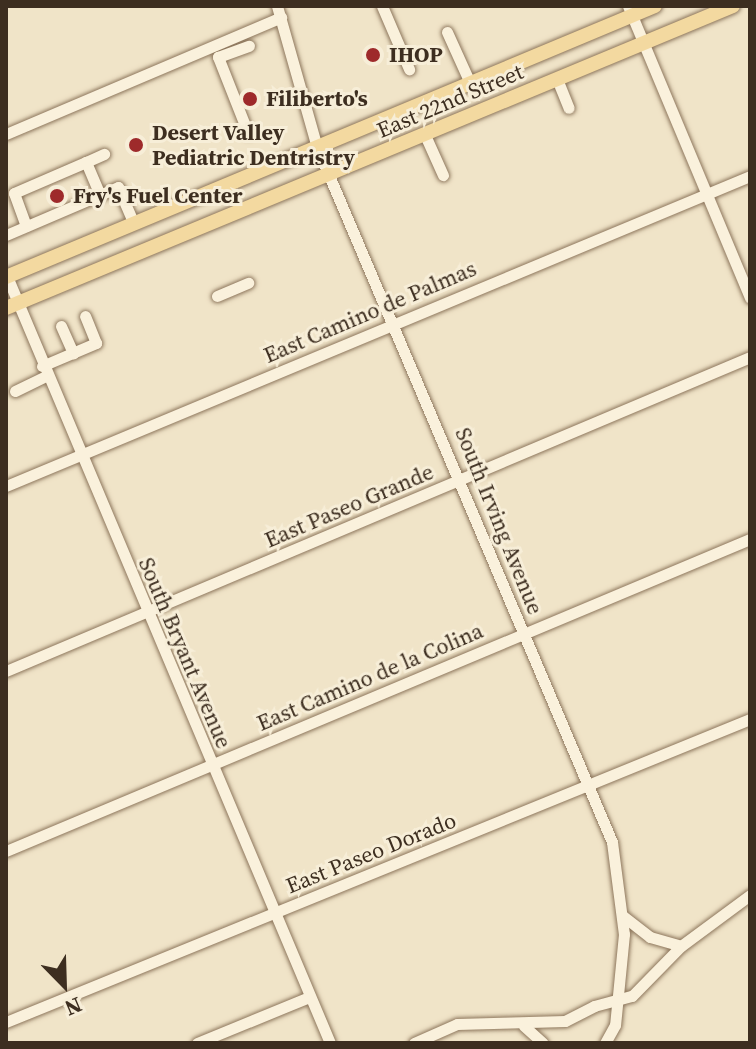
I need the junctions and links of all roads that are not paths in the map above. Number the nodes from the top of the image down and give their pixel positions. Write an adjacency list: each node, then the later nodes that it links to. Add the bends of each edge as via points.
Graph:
1 (382, 6): 9 (street)
2 (655, 6): 5 (main road, East 22nd Street)
3 (733, 6): 7 (main road, East 22nd Street)
4 (279, 11): 14 (street); 16 (street, South Irving Avenue)
5 (630, 11): 7 (street); 11 (main road, East 22nd Street)
6 (447, 32): 11 (street)
7 (644, 42): 10 (main road, East 22nd Street); 22 (street)
8 (249, 46): 13 (street, via 218,57)
9 (409, 69)
10 (557, 79): 12 (street); 15 (main road, East 22nd Street)
11 (470, 83): 16 (main road, East 22nd Street)
12 (569, 108)
13 (248, 133)
14 (6, 134)
15 (425, 135): 19 (main road, East 22nd Street); 20 (street)
16 (317, 147): 19 (street, South Irving Avenue); 24 (main road, East 22nd Street)
17 (104, 154): 18 (street)
18 (86, 162): 23 (street); 25 (street, via 14,193)
19 (329, 175): 31 (main road, East 22nd Street); 33 (street, South Irving Avenue)
20 (443, 175)
21 (750, 176): 22 (street, East Camino de Palmas)
22 (707, 194): 30 (street); 33 (street, East Camino de Palmas)
23 (100, 195): 24 (street, via 118,187); 25 (street)
24 (134, 224): 27 (main road, East 22nd Street)
25 (26, 226): 26 (street)
26 (6, 235)
27 (6, 276): 31 (street, South Bryant Avenue)
28 (248, 283): 29 (street)
29 (217, 296)
30 (750, 297)
31 (12, 306): 37 (street, South Bryant Avenue)
32 (85, 316): 35 (street, via 96,343)
33 (393, 324): 39 (street, East Camino de Palmas); 40 (street, South Irving Avenue)
34 (61, 326): 35 (street)
35 (73, 353): 37 (street)
36 (750, 357): 40 (street, East Paseo Grande)
37 (44, 371): 38 (street); 39 (street, South Bryant Avenue)
38 (15, 391)
39 (79, 455): 41 (street, East Camino de Palmas); 43 (street, South Bryant Avenue)
40 (462, 480): 43 (street, East Paseo Grande); 44 (street, South Irving Avenue)
41 (6, 486)
42 (750, 539): 44 (street, East Camino de la Colina)
43 (145, 613): 45 (street, East Paseo Grande); 47 (street, South Bryant Avenue)
44 (524, 634): 47 (street, East Camino de la Colina); 48 (street, South Irving Avenue)
45 (6, 671)
46 (750, 719): 48 (street, East Paseo Dorado)
47 (212, 767): 49 (street, East Camino de la Colina); 51 (street, South Bryant Avenue)
48 (591, 786): 51 (street, East Paseo Dorado); 52 (street, South Irving Avenue, via 612,842)
49 (6, 851)
50 (750, 895): 53 (street)
51 (274, 913): 54 (street, South Bryant Avenue); 56 (street, East Paseo Dorado)
52 (623, 916): 53 (street, via 650,937); 55 (street, South Irving Avenue)
53 (681, 946): 55 (street, via 632,996)
54 (309, 997): 58 (street); 59 (street, South Bryant Avenue)
55 (617, 999): 57 (street, via 565,1021); 62 (street, South Irving Avenue, via 615,1025)
56 (6, 1022)
57 (524, 1026): 60 (street, via 457,1024); 61 (street)
58 (197, 1043)
59 (330, 1043)
60 (414, 1043)
61 (543, 1043)
62 (605, 1043)

